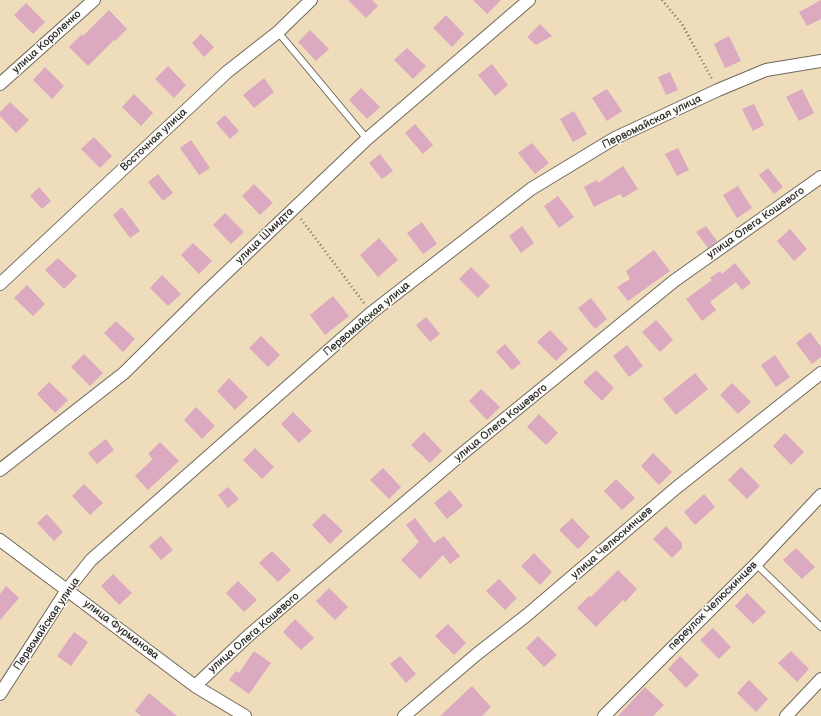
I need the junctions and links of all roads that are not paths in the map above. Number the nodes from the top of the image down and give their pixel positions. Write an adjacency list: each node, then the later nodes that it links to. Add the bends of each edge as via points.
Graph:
1 (94, 0): 6 (street, улица Короленко)
2 (311, 0): 4 (street, Восточная улица)
3 (529, 0): 7 (street, улица Шмидта)
4 (278, 32): 7 (lane); 9 (street, Восточная улица, via 226,72)
5 (821, 61): 15 (street, Первомайская улица, via 766,70 718,90 615,138 531,189 371,313 91,560)
6 (0, 84)
7 (367, 139): 11 (street, улица Шмидта, via 124,373)
8 (821, 177): 18 (street, улица Олега Кошевого, via 674,281 463,453 248,636)
9 (0, 284)
10 (821, 373): 21 (street, улица Челюскинцев, via 676,488)
11 (0, 470)
12 (821, 495): 14 (street, переулок Челюскинцев)
13 (0, 540): 15 (street, улица Фурманова)
14 (756, 564): 16 (lane); 22 (street, переулок Челюскинцев)
15 (67, 590): 18 (street, улица Фурманова); 19 (street, Первомайская улица)
16 (821, 627)
17 (821, 679): 23 (street)
18 (195, 686): 20 (street, улица Фурманова)
19 (0, 694)
20 (245, 716)
21 (404, 716)
22 (604, 716)
23 (786, 716)

